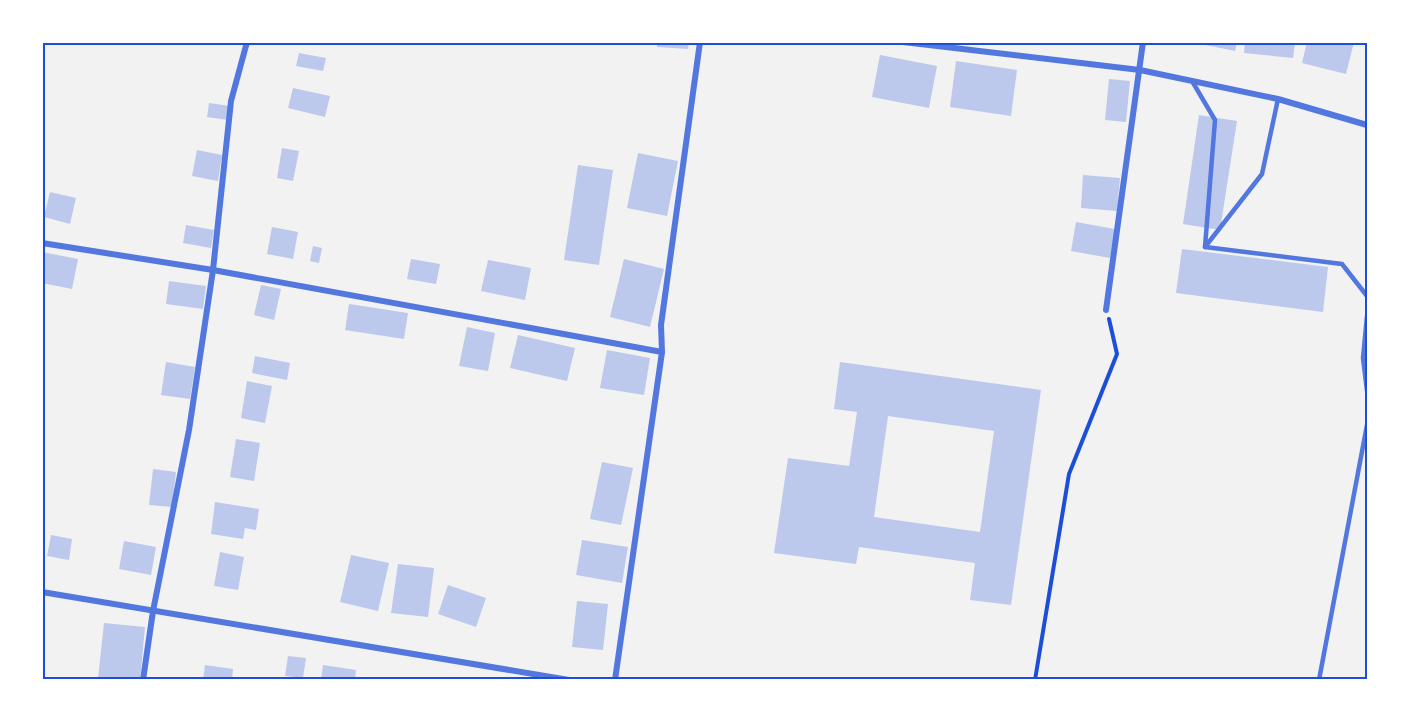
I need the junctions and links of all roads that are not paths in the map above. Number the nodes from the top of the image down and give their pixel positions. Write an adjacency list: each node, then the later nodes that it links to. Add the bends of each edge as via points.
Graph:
1 (247, 42): 11 (street, via 231,100)
2 (700, 42): 15 (street, via 661,325)
3 (903, 42): 5 (street)
4 (1143, 42): 5 (street)
5 (1140, 70): 6 (street); 13 (street)
6 (1192, 81): 7 (street); 10 (lane, via 1215,120)
7 (1278, 99): 8 (street); 10 (lane, via 1262,174)
8 (1367, 125)
9 (42, 243): 11 (street)
10 (1205, 247): 12 (lane, via 1342,264)
11 (213, 270): 15 (street); 19 (street, via 189,430)
12 (1367, 296)
13 (1106, 310)
14 (1367, 316): 16 (lane, via 1363,358)
15 (662, 352): 22 (street)
16 (1367, 391)
17 (1367, 425): 23 (lane)
18 (42, 592): 19 (street)
19 (153, 611): 20 (street); 21 (street)
20 (143, 680)
21 (570, 680)
22 (615, 680)
23 (1319, 680)

